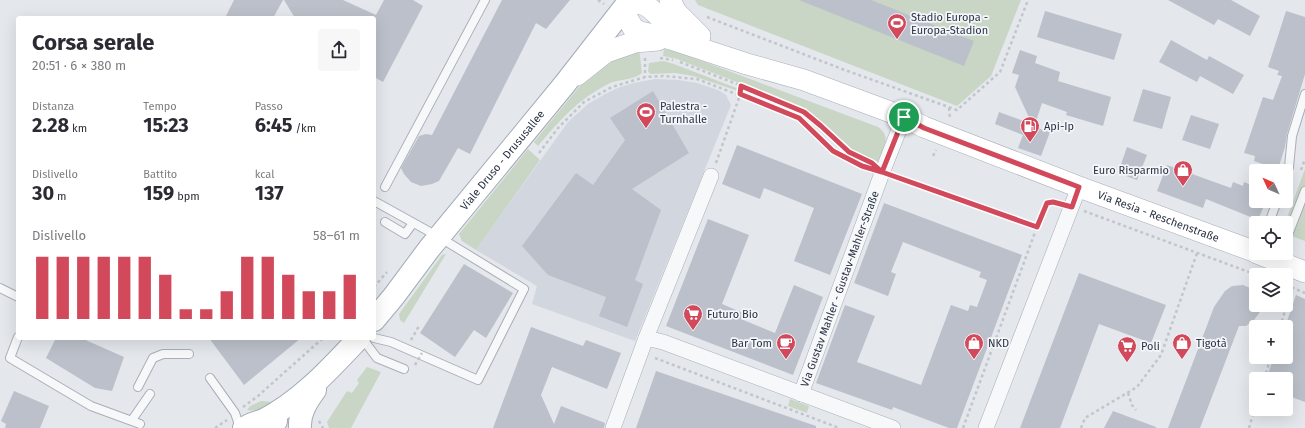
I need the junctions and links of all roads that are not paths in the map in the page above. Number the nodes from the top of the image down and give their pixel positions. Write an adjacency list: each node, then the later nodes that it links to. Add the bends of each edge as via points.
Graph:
1 (485, 0): 11 (lane)
2 (670, 0): 5 (main road, via 688,26)
3 (621, 3): 4 (main road, Via Resia - Reschenstraße, via 628,20 640,32); 5 (main road, Via Resia - Reschenstraße, via 646,4 672,28 688,38); 6 (main road, Viale Druso - Drususallee)
4 (683, 43): 5 (main road, Via Resia - Reschenstraße); 6 (main road, via 660,40 635,42 606,52)
5 (739, 61): 8 (main road, Via Resia - Reschenstraße, via 804,80)
6 (564, 86): 18 (main road, Viale Druso - Drususallee)
7 (1305, 94): 9 (lane, via 1292,136)
8 (904, 117): 12 (main road, Via Resia - Reschenstraße, via 924,128); 36 (street, Via Gustav Mahler - Gustav-Mahler-Straße)
9 (1289, 164)
10 (711, 176): 26 (street)
11 (385, 187)
12 (1079, 187): 19 (main road, Via Resia - Reschenstraße); 43 (street)
13 (1305, 190): 16 (lane)
14 (376, 202): 17 (lane)
15 (385, 222): 17 (lane, via 405,234)
16 (1293, 222)
17 (413, 223): 18 (lane)
18 (439, 237): 24 (main road, Viale Druso - Drususallee); 25 (lane, via 524,289 478,380 391,342)
19 (1249, 248)
20 (1278, 260): 21 (main road, Via Resia - Reschenstraße)
21 (1305, 272)
22 (0, 288): 23 (lane)
23 (16, 296)
24 (376, 318)
25 (376, 338)
26 (646, 338): 36 (street, via 663,342); 41 (street)
27 (17, 340): 35 (lane, via 10,358 91,406 136,422)
28 (357, 340): 31 (main road)
29 (364, 340): 32 (lane, via 377,358)
30 (189, 354): 34 (lane, via 163,354 153,358)
31 (334, 365): 37 (main road, via 300,398 280,411); 38 (main road, via 301,415)
32 (404, 369)
33 (210, 378): 39 (lane, via 235,413)
34 (138, 387)
35 (150, 394)
36 (801, 394): 42 (street)
37 (243, 423): 40 (main road, via 281,422)
38 (309, 424)
39 (240, 428)
40 (292, 428)
41 (613, 428)
42 (893, 428)
43 (986, 428)

